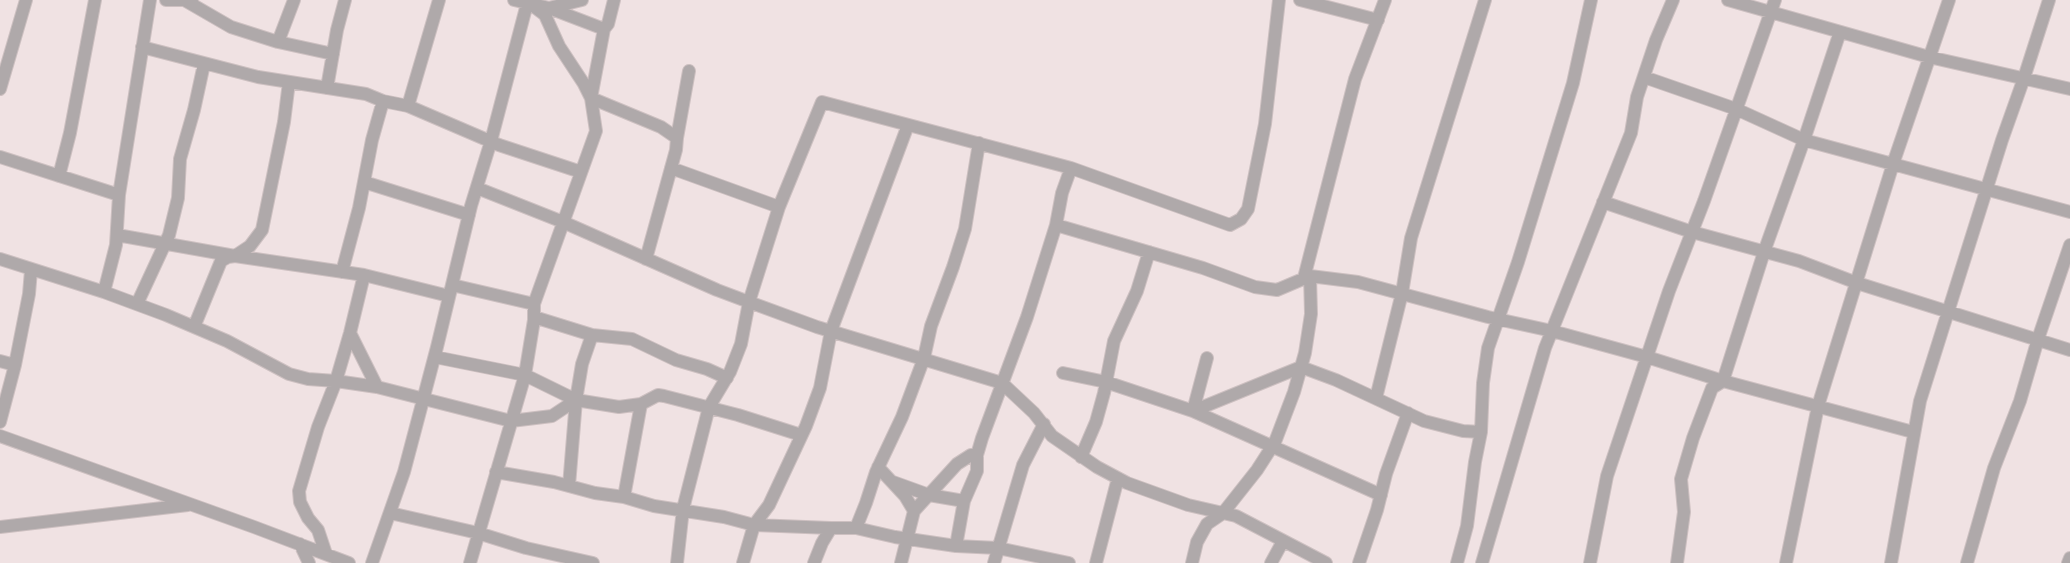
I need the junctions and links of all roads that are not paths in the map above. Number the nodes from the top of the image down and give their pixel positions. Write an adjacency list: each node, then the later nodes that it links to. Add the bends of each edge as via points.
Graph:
1 (26, 0): 38 (street)
2 (95, 0): 54 (street)
3 (150, 0): 29 (street)
4 (166, 0): 21 (street)
5 (294, 0): 28 (street)
6 (345, 0): 30 (street)
7 (439, 0): 42 (street)
8 (514, 0): 22 (street)
9 (582, 0): 23 (street)
10 (614, 0): 26 (street)
11 (1279, 0): 52 (street, via 1265,124 1248,209 1241,219 1230,225)
12 (1300, 0): 25 (street)
13 (1385, 0): 25 (street)
14 (1485, 0): 81 (street, via 1411,238)
15 (1591, 0): 87 (street, via 1573,82 1518,262)
16 (1673, 0): 34 (street)
17 (1728, 0): 24 (street)
18 (1775, 0): 24 (street)
19 (1949, 0): 31 (street)
20 (2049, 0): 35 (street)
21 (189, 1): 28 (street, via 231,27)
22 (528, 1): 23 (street); 40 (street, via 545,15); 47 (street)
23 (549, 8): 26 (street)
24 (1770, 13): 27 (street); 43 (street)
25 (1378, 20): 77 (street, via 1355,79)
26 (604, 29): 40 (street)
27 (1840, 33): 31 (street); 46 (street)
28 (278, 42): 30 (street)
29 (142, 47): 32 (street); 58 (street)
30 (333, 54): 37 (street)
31 (1929, 57): 35 (street); 50 (street)
32 (204, 64): 36 (street); 67 (street, via 180,159 178,198)
33 (689, 71): 45 (street)
34 (1644, 77): 43 (street); 59 (street, via 1631,133)
35 (2024, 78): 39 (street); 57 (street)
36 (289, 82): 37 (street); 71 (street, via 262,230 250,246)
37 (327, 88): 41 (street)
38 (0, 89)
39 (2070, 89)
40 (591, 98): 45 (street, via 661,127); 53 (street, via 596,131)
41 (383, 101): 42 (street); 55 (street)
42 (408, 106): 47 (street)
43 (1736, 109): 46 (street); 65 (street)
44 (908, 125): 48 (street); 60 (street, via 822,102); 89 (street)
45 (677, 138): 51 (street)
46 (1804, 140): 50 (street); 70 (street)
47 (491, 141): 53 (street); 56 (street)
48 (979, 143): 52 (street); 97 (street, via 965,229 931,326)
49 (0, 157): 54 (street)
50 (1893, 164): 57 (street); 78 (street)
51 (671, 168): 60 (street); 72 (street)
52 (1071, 168): 64 (street)
53 (581, 172): 63 (street)
54 (59, 176): 58 (street)
55 (364, 182): 62 (street); 75 (street)
56 (477, 188): 62 (street); 63 (street)
57 (1986, 189): 61 (street); 85 (street)
58 (119, 195): 66 (street)
59 (1603, 202): 65 (street); 90 (street)
60 (779, 207): 82 (street)
61 (2070, 212)
62 (469, 215): 79 (street)
63 (563, 222): 72 (street); 84 (street)
64 (1056, 225): 69 (street); 108 (street)
65 (1692, 232): 70 (street); 96 (street)
66 (117, 235): 67 (street); 80 (street)
67 (166, 244): 71 (street); 83 (street)
68 (2070, 244): 93 (street)
69 (1149, 252): 77 (street, via 1255,287 1277,290); 107 (street, via 1137,291 1113,341)
70 (1764, 252): 78 (street); 106 (street)
71 (235, 256): 75 (street); 88 (street, via 221,261)
72 (646, 259): 82 (street)
73 (0, 260): 74 (street)
74 (31, 270): 80 (street); 100 (street)
75 (342, 272): 76 (street)
76 (364, 275): 79 (street); 91 (street)
77 (1307, 277): 81 (street, via 1358,282); 101 (street, via 1311,314)
78 (1857, 284): 85 (street); 114 (street)
79 (451, 291): 84 (street); 95 (street)
80 (104, 292): 83 (street)
81 (1402, 293): 87 (street); 110 (street)
82 (749, 302): 89 (street); 104 (street, via 741,344)
83 (137, 304): 88 (street)
84 (534, 304): 86 (street)
85 (1948, 311): 93 (street); 122 (street)
86 (534, 317): 92 (street); 103 (street)
87 (1496, 319): 90 (street); 121 (street, via 1483,383)
88 (194, 327): 105 (street, via 289,374)
89 (831, 331): 97 (street); 123 (street, via 820,388)
90 (1552, 331): 96 (street); 170 (street)
91 (350, 333): 105 (street); 109 (street)
92 (592, 335): 104 (street, via 632,339); 112 (street)
93 (2038, 339): 94 (street); 175 (street)
94 (2070, 350)
95 (435, 357): 103 (street); 111 (street)
96 (1647, 357): 106 (street); 171 (street, via 1607,476)
97 (924, 358): 108 (street); 128 (street)
98 (1207, 358): 116 (street)
99 (0, 361): 100 (street)
100 (15, 365): 119 (street)
101 (1301, 367): 110 (street); 116 (street); 125 (street)
102 (1063, 373): 107 (street)
103 (525, 375): 112 (street); 118 (street)
104 (727, 378): 115 (street)
105 (336, 381): 109 (street); 152 (street, via 299,491 300,502 318,530)
106 (1723, 381): 114 (street); 172 (street, via 1709,394 1681,479 1684,513)
107 (1106, 382): 116 (street); 127 (street)
108 (1002, 383): 120 (street); 126 (street)
109 (377, 387): 111 (street)
110 (1376, 398): 117 (street)
111 (423, 400): 118 (street); 140 (street)
112 (576, 400): 113 (street, via 619,407); 118 (street, via 552,416); 132 (street)
113 (640, 404): 115 (street, via 658,395); 135 (street)
114 (1818, 406): 122 (street); 173 (street)
115 (709, 407): 123 (street); 138 (street)
116 (1193, 411): 125 (street)
117 (1408, 413): 121 (street, via 1424,421); 134 (street)
118 (511, 421): 129 (street)
119 (0, 422)
120 (1044, 424): 127 (street, via 1052,436); 151 (street, via 1023,465)
121 (1481, 432): 169 (street, via 1467,526)
122 (1913, 432): 174 (street)
123 (801, 435): 142 (street, via 769,505)
124 (0, 436): 137 (street)
125 (1272, 447): 134 (street); 141 (street)
126 (977, 455): 133 (street, via 957,464); 136 (street, via 977,471)
127 (1081, 457): 130 (street)
128 (878, 467): 131 (street); 145 (street)
129 (496, 472): 132 (street); 146 (street)
130 (1118, 478): 141 (street, via 1188,505); 164 (street)
131 (891, 481): 133 (street); 139 (street)
132 (569, 486): 135 (street)
133 (929, 495): 136 (street); 139 (street)
134 (1380, 495): 168 (street)
135 (624, 497): 138 (street)
136 (964, 501): 150 (street)
137 (192, 505): 143 (street); 149 (street)
138 (683, 509): 142 (street); 158 (street)
139 (914, 511): 147 (street)
140 (390, 513): 146 (street); 155 (street)
141 (1223, 513): 148 (street); 165 (street, via 1207,524)
142 (754, 525): 144 (street); 159 (street)
143 (0, 527)
144 (831, 528): 145 (street); 160 (street)
145 (856, 528): 147 (street)
146 (478, 533): 156 (street); 157 (street)
147 (907, 538): 150 (street); 161 (street)
148 (1283, 541): 166 (street); 167 (street)
149 (300, 544): 152 (street); 153 (street)
150 (956, 546): 151 (street)
151 (998, 548): 162 (street); 163 (street)
152 (326, 554): 154 (street)
153 (309, 563)
154 (349, 563)
155 (372, 563)
156 (470, 563)
157 (593, 563)
158 (677, 563)
159 (743, 563)
160 (814, 563)
161 (901, 563)
162 (994, 563)
163 (1070, 563)
164 (1096, 563)
165 (1192, 563)
166 (1271, 563)
167 (1326, 563)
168 (1359, 563)
169 (1457, 563)
170 (1482, 563)
171 (1590, 563)
172 (1677, 563)
173 (1786, 563)
174 (1891, 563)
175 (1967, 563)

